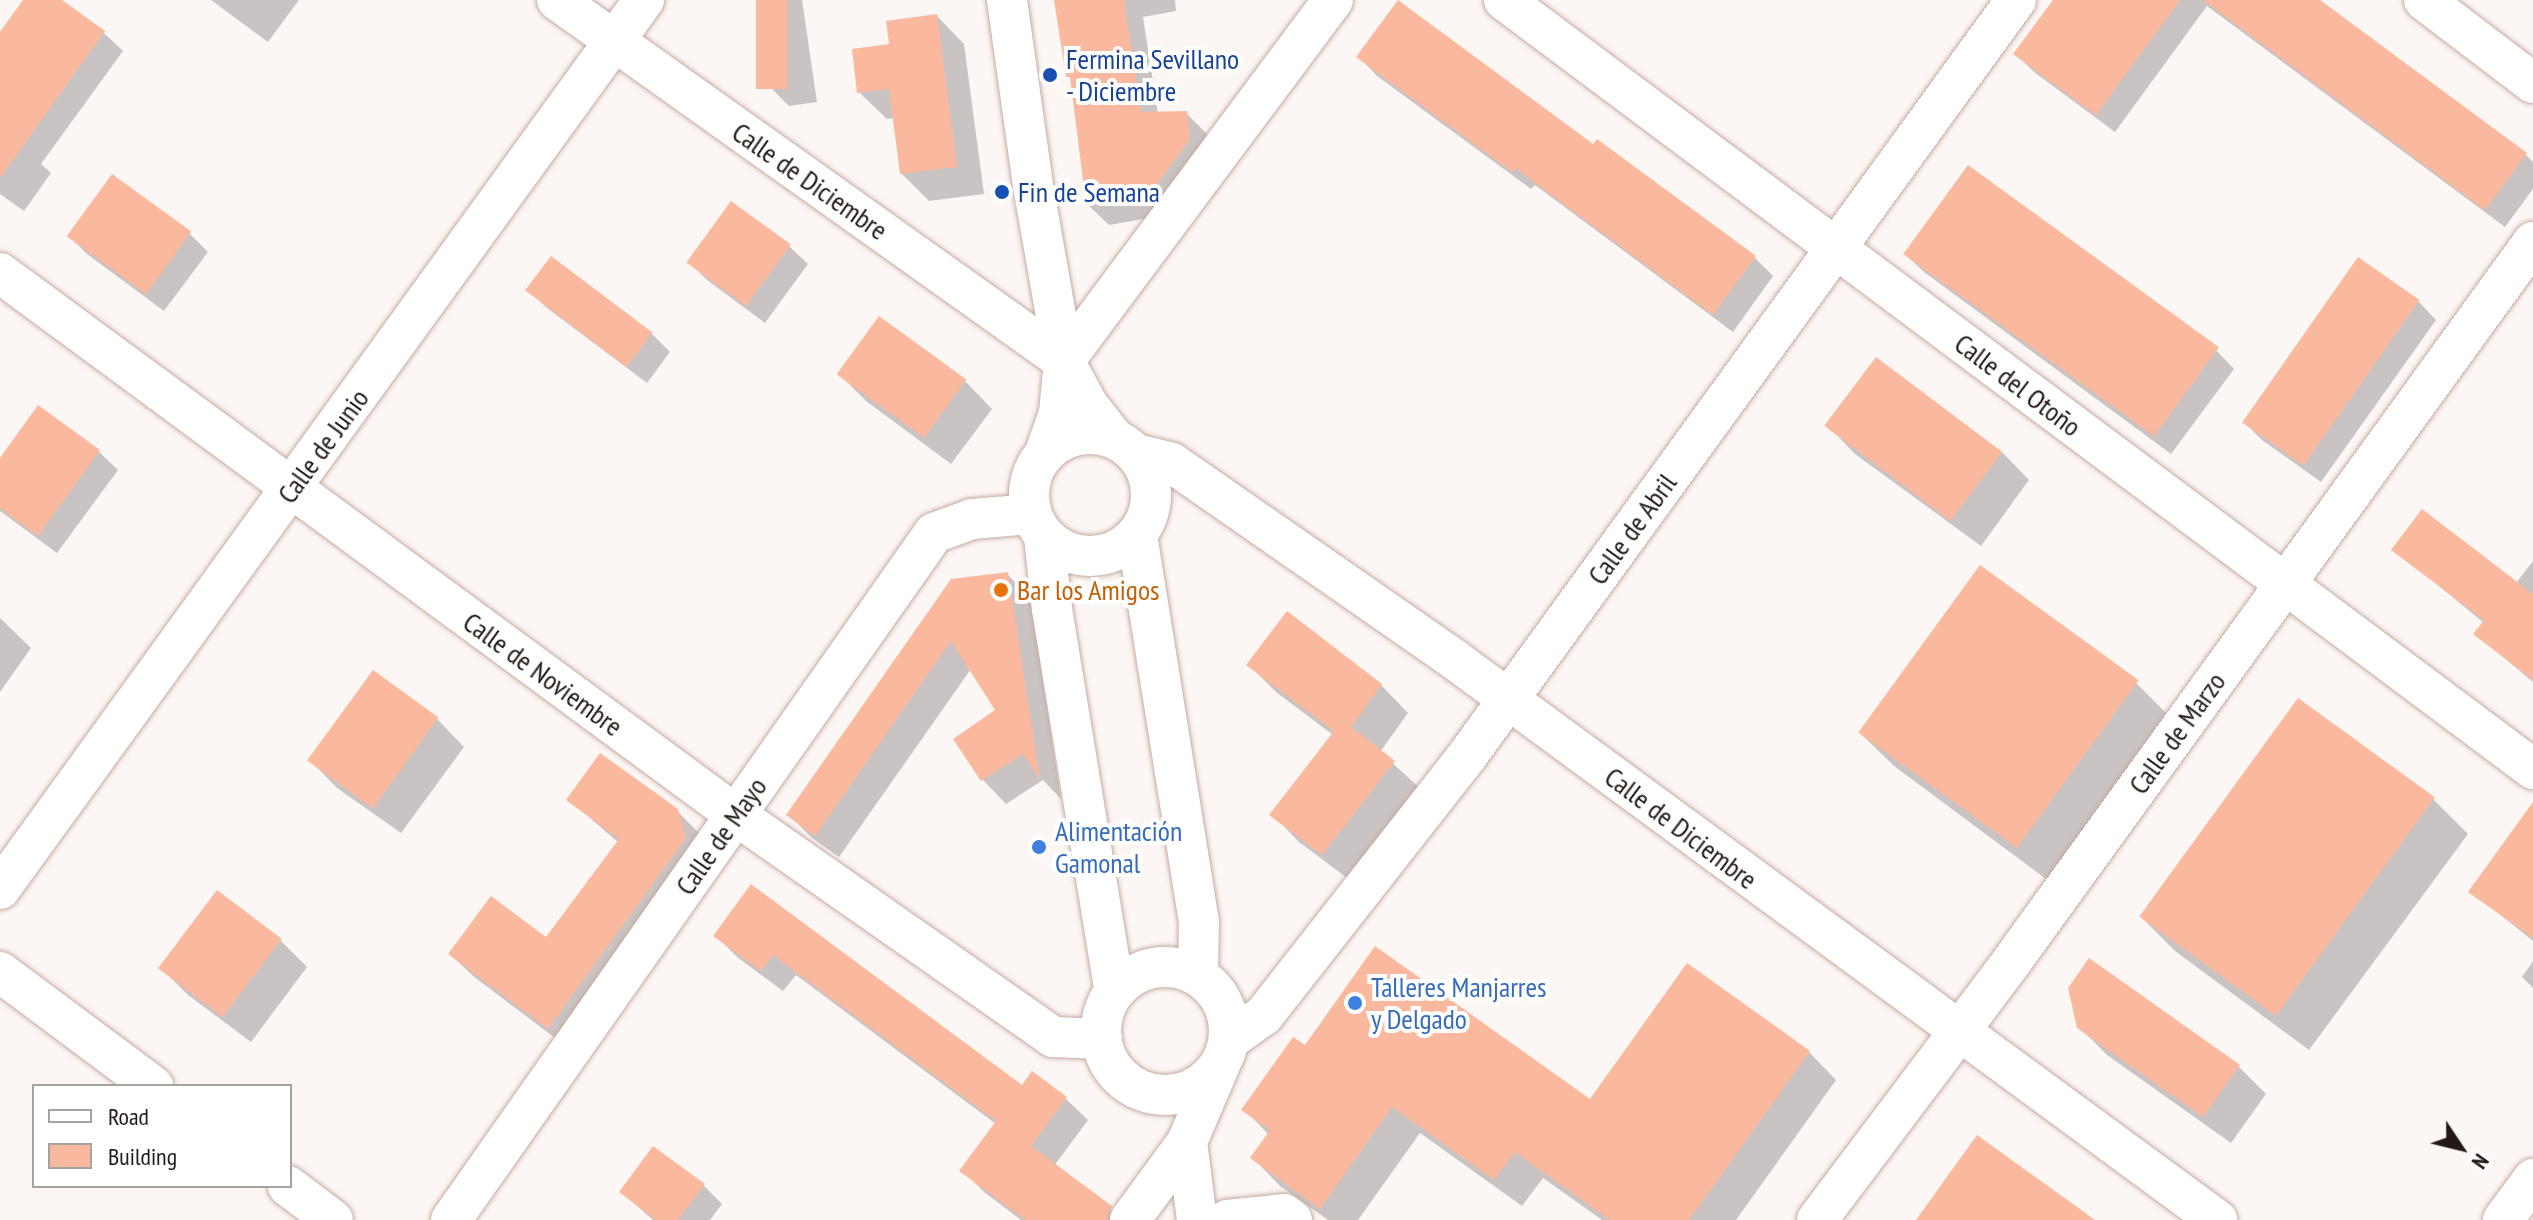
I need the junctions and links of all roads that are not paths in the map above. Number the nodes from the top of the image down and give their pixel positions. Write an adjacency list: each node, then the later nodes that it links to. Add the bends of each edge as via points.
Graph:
1 (557, 0): 8 (street, Calle de Diciembre)
2 (644, 0): 8 (street, Calle de Junio)
3 (1007, 0): 13 (street)
4 (1333, 0): 13 (street)
5 (1504, 0): 11 (street, Calle del Otoño)
6 (2016, 0): 11 (street, Calle de Abril)
7 (2424, 0): 9 (street)
8 (613, 42): 13 (street, Calle de Diciembre); 16 (street, Calle de Junio)
9 (2533, 83)
10 (2533, 242): 19 (street, Calle de Marzo)
11 (1835, 248): 19 (street, Calle del Otoño); 20 (street, Calle de Abril)
12 (0, 273): 16 (street, Calle de Noviembre)
13 (1064, 361): 14 (street, via 1088,405); 15 (street, via 1059,413)
14 (1125, 446): 15 (street, via 1090,433 1065,439); 18 (street, via 1150,480 1150,509); 20 (street, Calle de Diciembre, via 1172,463)
15 (1045, 453): 17 (street, via 1029,482)
16 (291, 490): 22 (street, Calle de Noviembre); 23 (street, Calle de Junio)
17 (1037, 526): 18 (street, via 1065,552 1091,557 1116,551); 22 (street, Calle de Mayo, via 972,519 934,533); 26 (street)
18 (1137, 535): 25 (street, via 1199,922)
19 (2286, 586): 21 (street, Calle del Otoño); 27 (street, Calle de Marzo)
20 (1508, 699): 27 (street, Calle de Diciembre); 29 (street, Calle de Abril, via 1264,1015)
21 (2533, 769)
22 (736, 815): 28 (street, Calle de Noviembre, via 1053,1037); 36 (street, Calle de Mayo)
23 (0, 889)
24 (0, 972): 30 (street)
25 (1198, 975): 26 (street, via 1154,968 1132,976); 29 (street, via 1224,1003 1229,1022)
26 (1115, 992): 28 (street, via 1103,1014)
27 (1958, 1031): 41 (street, Calle de Marzo); 42 (street, Calle de Diciembre)
28 (1102, 1039): 31 (street, via 1117,1074)
29 (1225, 1052): 31 (street, via 1203,1083 1181,1093 1156,1094); 32 (street)
30 (150, 1084)
31 (1132, 1086): 32 (street)
32 (1187, 1142): 37 (street); 38 (street)
33 (2533, 1179): 43 (street)
34 (291, 1188): 35 (street)
35 (333, 1220)
36 (451, 1220)
37 (1130, 1220)
38 (1197, 1220)
39 (1227, 1220): 40 (street, via 1284,1214)
40 (1292, 1220)
41 (1817, 1220)
42 (2217, 1220)
43 (2503, 1220)

